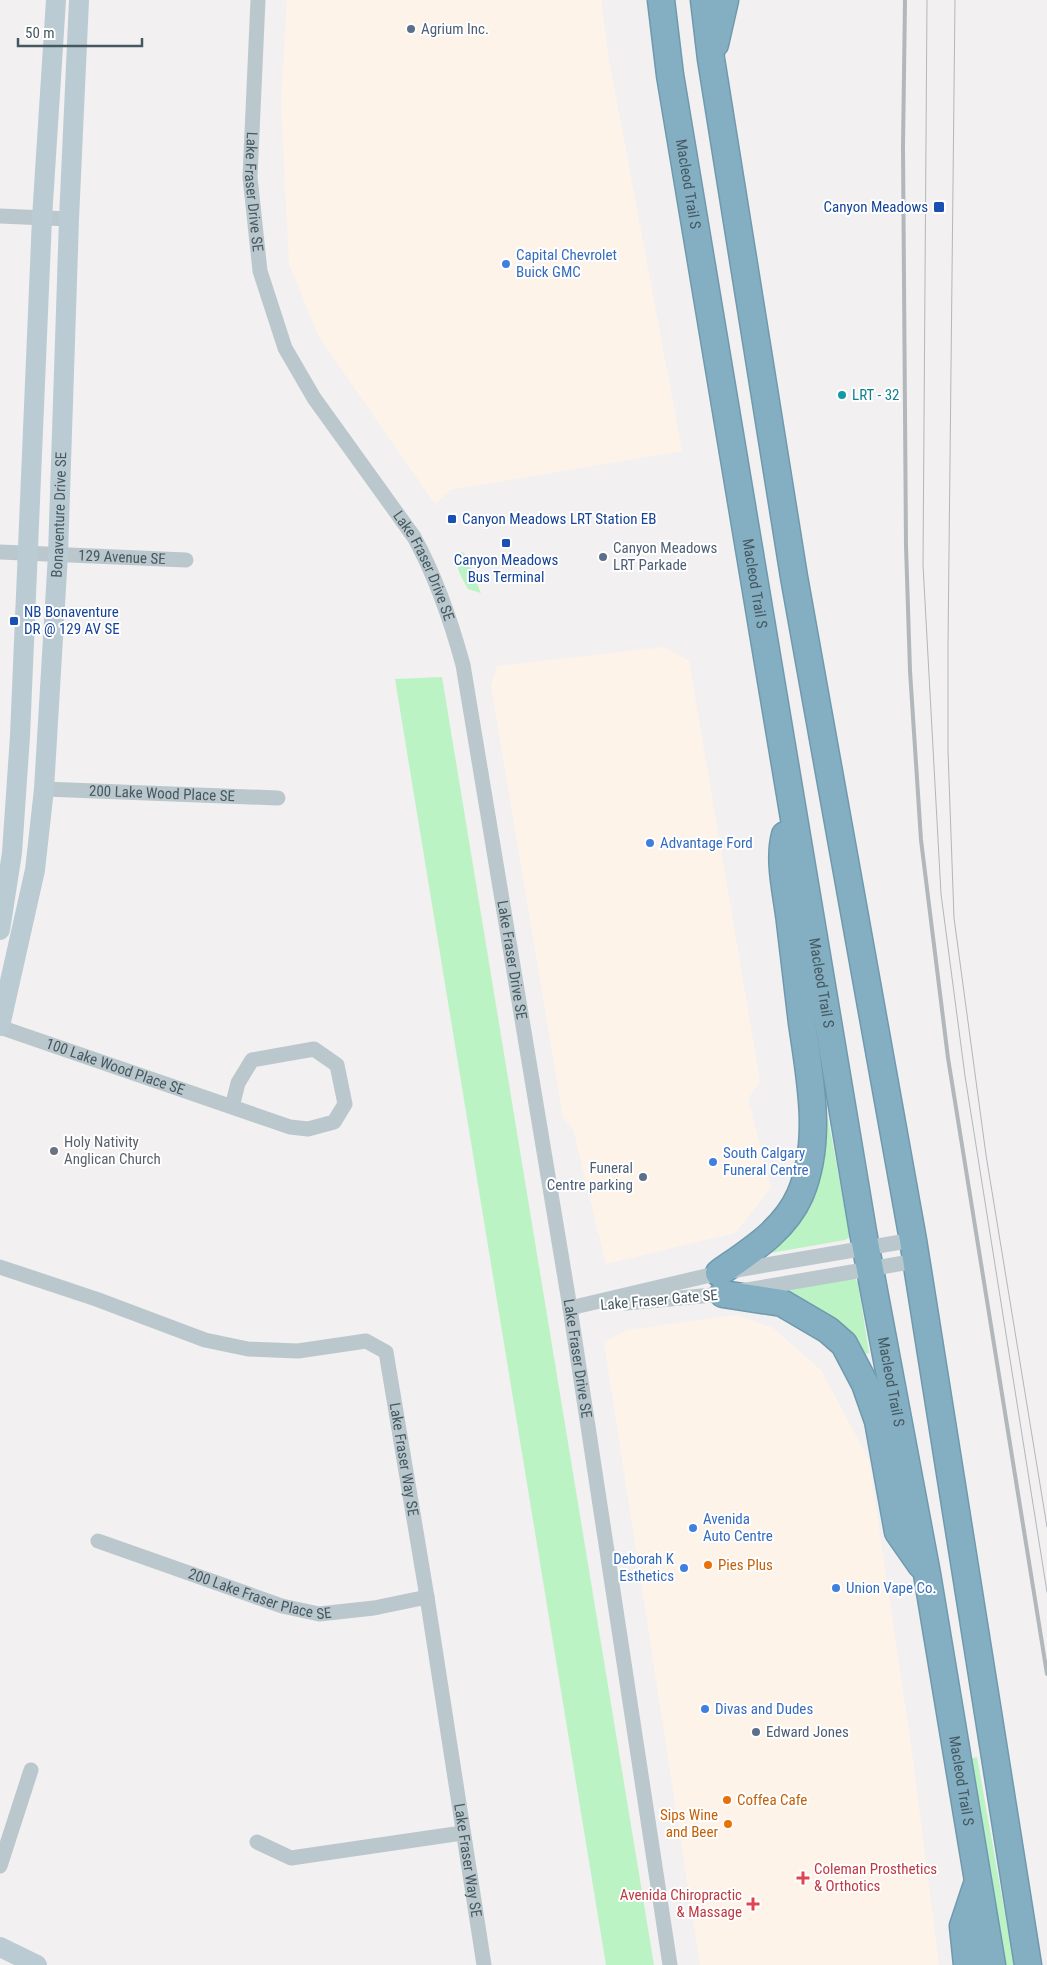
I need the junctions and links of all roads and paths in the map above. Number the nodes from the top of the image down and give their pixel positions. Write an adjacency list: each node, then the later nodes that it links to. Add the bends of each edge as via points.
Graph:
1 (56, 0): 9 (street, Bonaventure Drive SE)
2 (79, 0): 10 (street, Bonaventure Drive SE)
3 (258, 0): 25 (street, Lake Fraser Drive SE, via 250,177 260,271 285,348 314,398 414,537 451,622 463,665)
4 (660, 0): 17 (highway, Macleod Trail S, via 671,85)
5 (704, 0): 7 (highway)
6 (725, 0): 7 (highway)
7 (711, 59): 21 (highway, via 794,577)
8 (0, 216): 9 (street)
9 (42, 218): 10 (street); 12 (street, Bonaventure Drive SE)
10 (69, 219): 13 (street, Bonaventure Drive SE)
11 (0, 552): 12 (street, 129 Avenue SE)
12 (28, 553): 13 (street, 129 Avenue SE); 18 (street, Bonaventure Drive SE, via 12,843)
13 (58, 554): 14 (street, 129 Avenue SE); 15 (street, Bonaventure Drive SE)
14 (186, 560)
15 (44, 789): 16 (street, 200 Lake Wood Place SE); 19 (street, Bonaventure Drive SE, via 35,870)
16 (278, 798)
17 (793, 808): 22 (highway, Macleod Trail S); 24 (highway, via 782,845 812,1091 813,1134 800,1196 781,1224)
18 (0, 930)
19 (0, 1026): 20 (street, 100 Lake Wood Place SE)
20 (232, 1108): 20 (street, 100 Lake Wood Place SE, via 290,1127 308,1129 334,1122 345,1104 337,1065 314,1049 252,1060 238,1082)
21 (914, 1250): 22 (street, Lake Fraser Gate SE); 22 (street, Lake Fraser Gate SE); 40 (highway)
22 (867, 1258): 24 (street, Lake Fraser Gate SE); 24 (street, Lake Fraser Gate SE); 27 (highway, Macleod Trail S)
23 (0, 1267): 28 (street, Lake Fraser Way SE, via 206,1340 248,1349 298,1351 366,1341 386,1352)
24 (721, 1284): 25 (street, Lake Fraser Gate SE); 25 (street, Lake Fraser Gate SE); 27 (highway, via 782,1303 828,1330 844,1344 865,1384 878,1421 898,1532)
25 (570, 1308): 37 (street, Lake Fraser Drive SE)
26 (98, 1541): 28 (street, 200 Lake Fraser Place SE, via 282,1606 319,1614 374,1608)
27 (927, 1574): 33 (highway, Macleod Trail S)
28 (427, 1597): 30 (street, Lake Fraser Way SE)
29 (31, 1770): 32 (street)
30 (462, 1834): 31 (street, via 291,1858); 36 (street, Lake Fraser Way SE)
31 (257, 1842)
32 (0, 1866)
33 (978, 1881): 38 (highway, via 963,1926); 39 (highway, Macleod Trail S)
34 (0, 1947): 35 (street)
35 (37, 1965)
36 (484, 1965)
37 (670, 1965)
38 (967, 1965)
39 (992, 1965)
40 (1028, 1965)

